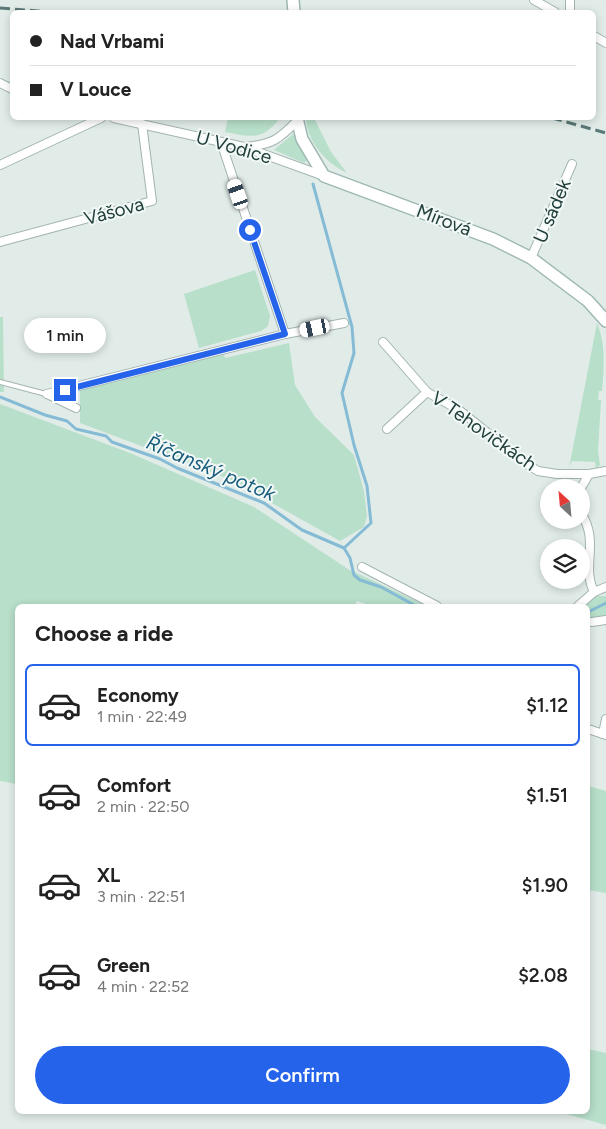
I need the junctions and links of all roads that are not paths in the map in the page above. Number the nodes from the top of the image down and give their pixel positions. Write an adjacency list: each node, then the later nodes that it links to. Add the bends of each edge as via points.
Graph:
1 (534, 0): 2 (street)
2 (552, 10)
3 (96, 120): 11 (street)
4 (123, 120): 7 (street, U Vodice)
5 (296, 120): 9 (street, via 282,136 267,145)
6 (297, 120): 12 (street, via 302,139)
7 (142, 124): 8 (street, U Vodice); 13 (street, Vášova, via 152,201)
8 (221, 142): 9 (street, U Vodice); 17 (street)
9 (244, 147): 12 (street, U Vodice)
10 (572, 164): 14 (street, U sádek)
11 (0, 165)
12 (324, 176): 14 (street, Mírová, via 493,239)
13 (0, 242)
14 (531, 258): 15 (street, Mírová, via 588,301)
15 (606, 321)
16 (344, 323): 17 (street)
17 (285, 334): 21 (street)
18 (383, 342): 20 (street, V Tehovičkách)
19 (0, 382): 21 (lane)
20 (428, 392): 23 (street); 25 (street, V Tehovičkách, via 459,410 538,471)
21 (47, 394): 22 (street)
22 (76, 408)
23 (387, 429)
24 (606, 471): 25 (street, V Tehovičkách)
25 (590, 474): 26 (street)
26 (587, 479)
27 (589, 529): 30 (street, via 590,575)
28 (360, 567): 31 (street)
29 (606, 587): 30 (street)
30 (594, 592): 32 (street)
31 (434, 604)
32 (580, 604)
33 (606, 620): 34 (street)
34 (592, 622)
35 (606, 719): 37 (street)
36 (590, 730): 37 (street)
37 (604, 735)

